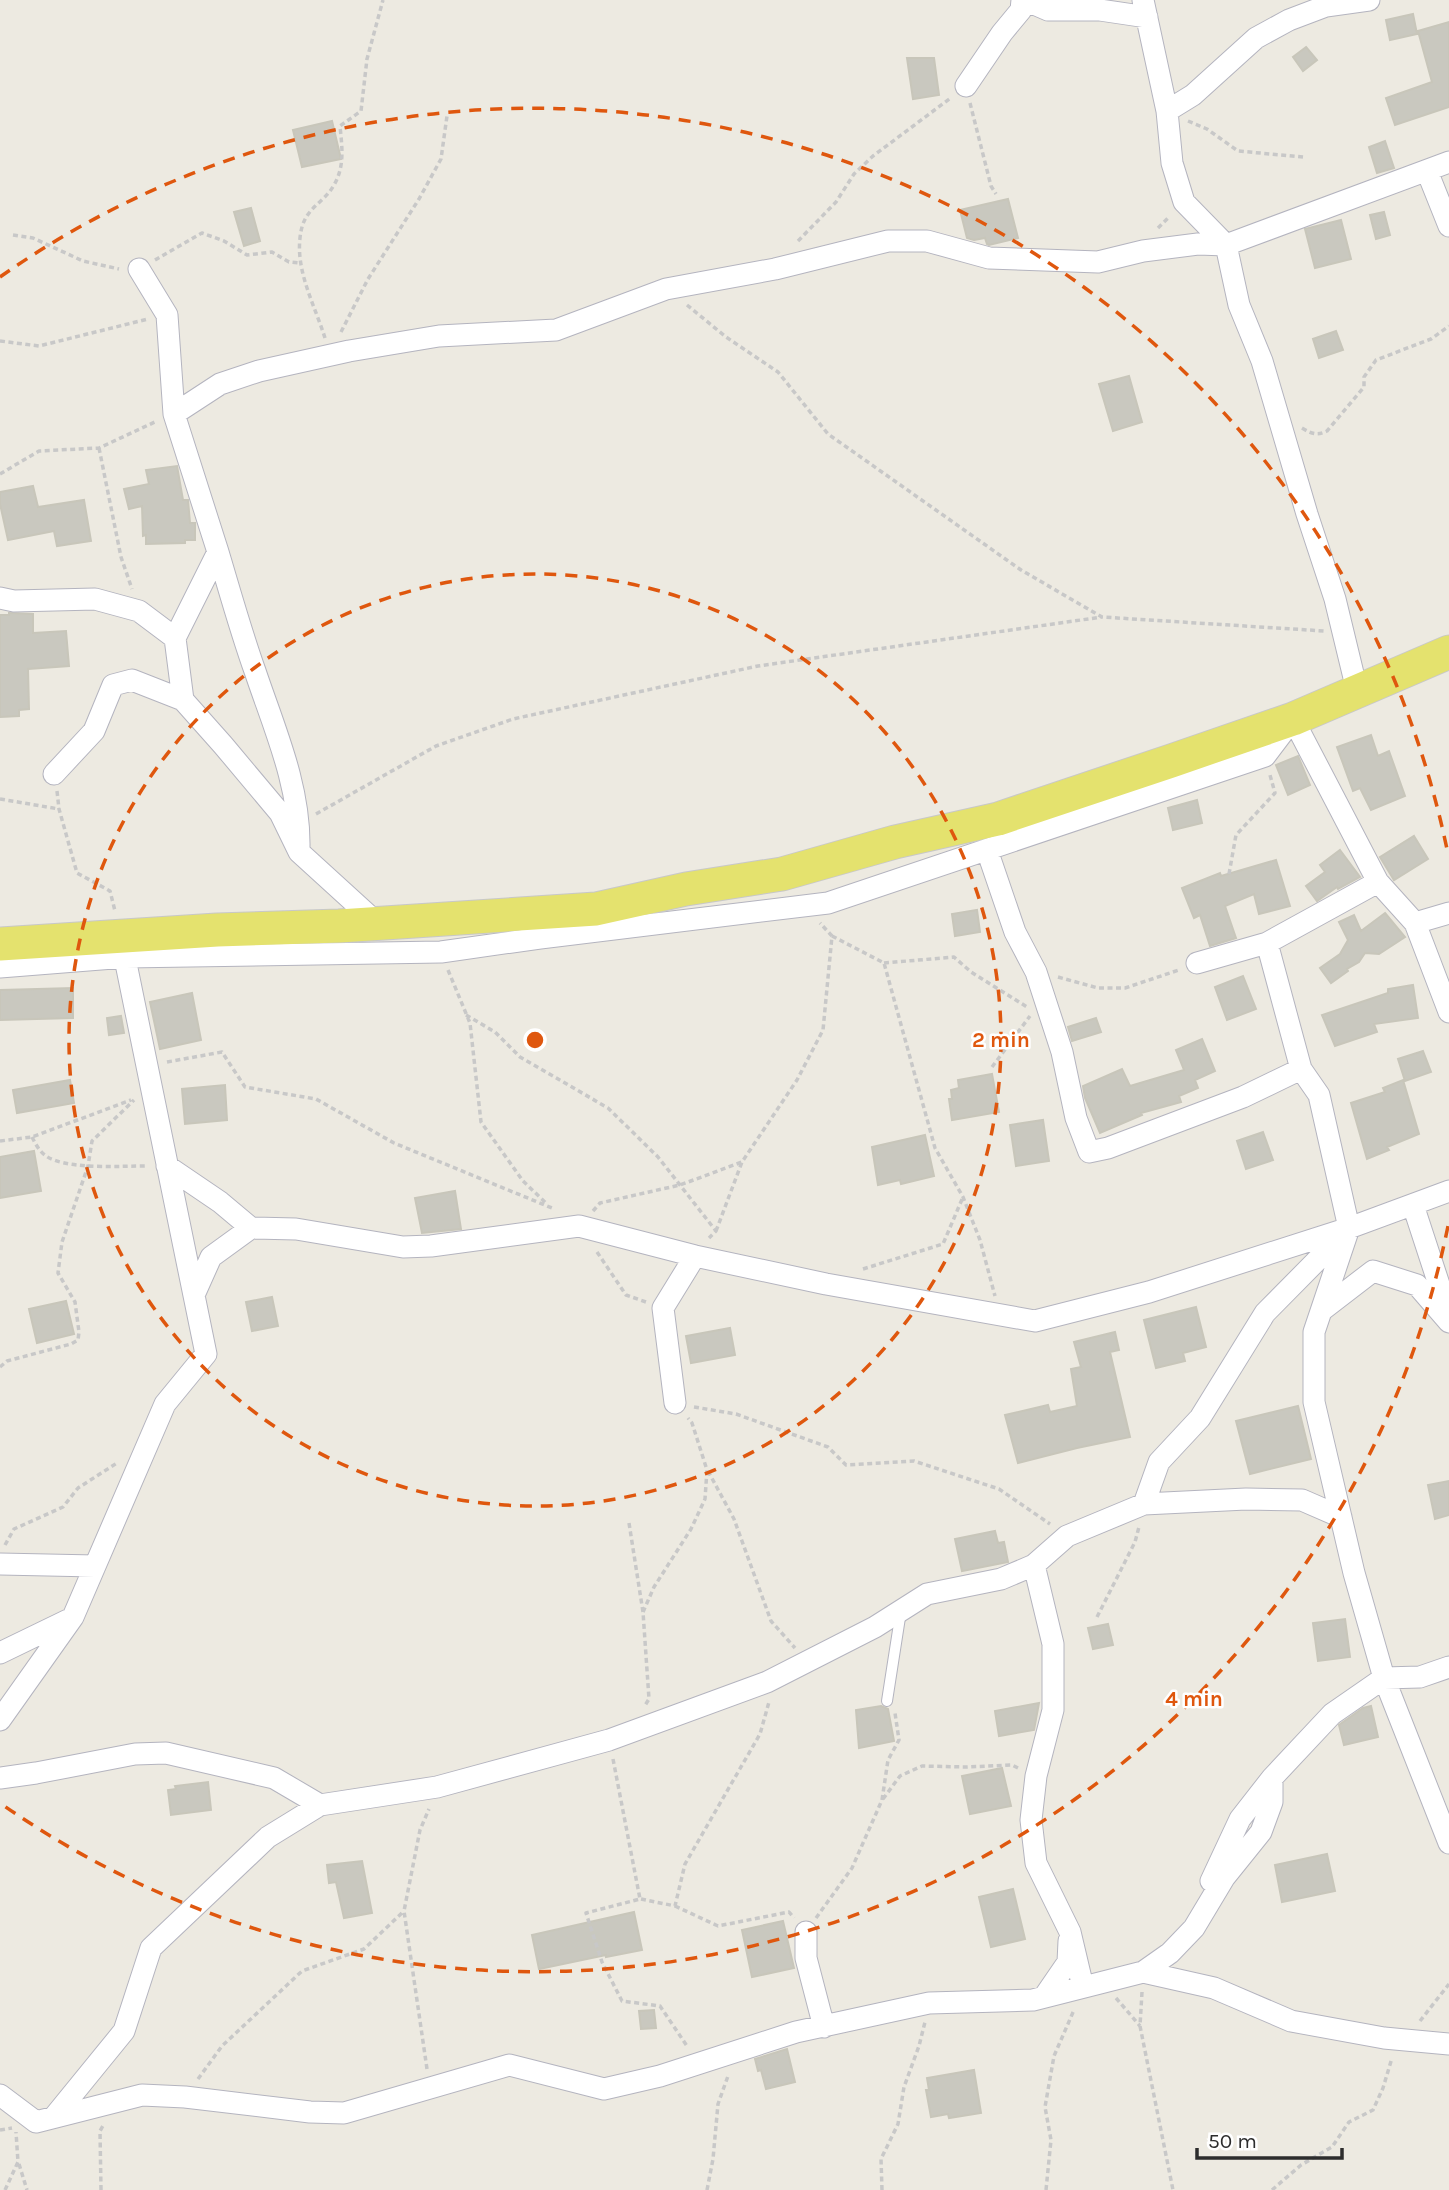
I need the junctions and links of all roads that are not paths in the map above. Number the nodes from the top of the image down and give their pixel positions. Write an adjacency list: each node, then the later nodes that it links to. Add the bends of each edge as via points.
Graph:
1 (1024, 0): 3 (street, via 1048,10); 4 (street)
2 (1369, 0): 5 (street, via 1325,6 1256,38 1193,95)
3 (1145, 8): 5 (street)
4 (966, 86)
5 (1167, 111): 9 (street, via 1172,163 1184,202)
6 (1449, 162): 7 (street)
7 (1427, 171): 8 (street); 9 (street)
8 (1449, 226)
9 (1226, 245): 11 (street, via 1143,251 1098,262 989,258 927,240 888,242 666,289 556,330 439,336 259,371 220,384); 16 (street, via 1238,305 1262,361 1335,599)
10 (139, 269): 11 (street, via 167,315)
11 (174, 414): 12 (street)
12 (218, 552): 14 (street); 21 (street, via 292,778 300,823)
13 (0, 597): 14 (street, via 15,601 95,599 139,611)
14 (175, 638): 17 (street)
15 (1449, 652): 16 (main road)
16 (1357, 690): 18 (main road)
17 (183, 700): 19 (street, via 132,680 113,685 94,731); 21 (street, via 280,813)
18 (1293, 719): 20 (street, via 1265,756); 22 (street); 25 (main road, via 998,819 782,874 596,909)
19 (54, 774)
20 (987, 850): 28 (street, via 828,903 441,952); 32 (street, via 1015,932 1036,972 1089,1152 1243,1097)
21 (299, 852): 25 (street)
22 (1378, 882): 24 (street); 26 (street)
23 (1449, 913): 24 (street)
24 (1415, 923): 31 (street)
25 (378, 924): 28 (main road, via 217,930)
26 (1267, 943): 29 (street); 32 (street)
27 (0, 944): 28 (main road)
28 (123, 947): 30 (street); 33 (street)
29 (1197, 964)
30 (0, 967)
31 (1449, 1012)
32 (1301, 1069): 37 (street, via 1319,1095)
33 (167, 1166): 36 (street); 39 (street)
34 (1449, 1191): 35 (street)
35 (1413, 1205): 37 (street); 41 (street)
36 (251, 1228): 38 (street, via 296,1229 403,1247 431,1247 579,1226); 39 (street, via 211,1257)
37 (1349, 1228): 38 (street, via 1149,1292 1035,1321); 40 (street); 46 (street, via 1265,1313 1200,1418 1159,1462)
38 (695, 1256): 43 (street, via 663,1308)
39 (194, 1295): 50 (street, via 206,1354 165,1404)
40 (1321, 1311): 42 (street, via 1373,1271 1417,1285); 44 (street, via 1314,1332 1314,1402)
41 (1449, 1315)
42 (1449, 1322)
43 (675, 1403)
44 (1330, 1471): 45 (street); 47 (street)
45 (1302, 1500): 46 (street); 47 (street)
46 (1144, 1504): 49 (street, via 1067,1536)
47 (1341, 1517): 55 (street)
48 (0, 1564): 50 (street)
49 (1034, 1565): 51 (street, via 1001,1579 928,1594); 62 (street, via 1053,1644 1053,1710 1036,1776 1031,1820 1036,1863)
50 (96, 1566): 52 (street)
51 (901, 1611): 56 (lane); 59 (street, via 777,1677 619,1736 437,1787)
52 (73, 1618): 53 (street); 57 (street)
53 (0, 1653)
54 (1449, 1667): 55 (street, via 1420,1677)
55 (1384, 1678): 60 (street); 63 (street, via 1332,1714 1272,1778 1272,1802 1261,1832 1224,1878 1194,1928)
56 (887, 1701)
57 (0, 1720)
58 (0, 1778): 59 (street, via 135,1754 166,1753 274,1778)
59 (320, 1805): 69 (street, via 268,1837 151,1948 124,2031)
60 (1449, 1843)
61 (806, 1932): 66 (street, via 806,1958)
62 (1070, 1932): 64 (street); 65 (street, via 1068,1962)
63 (1143, 1972): 64 (street); 67 (street, via 1214,1988 1291,2021)
64 (1083, 1987): 65 (street)
65 (1044, 1997): 66 (street, via 929,2003)
66 (824, 2026): 69 (street, via 604,2089 509,2065 344,2113 142,2095)
67 (1449, 2044)
68 (0, 2095): 69 (street, via 36,2122)
69 (54, 2117)

